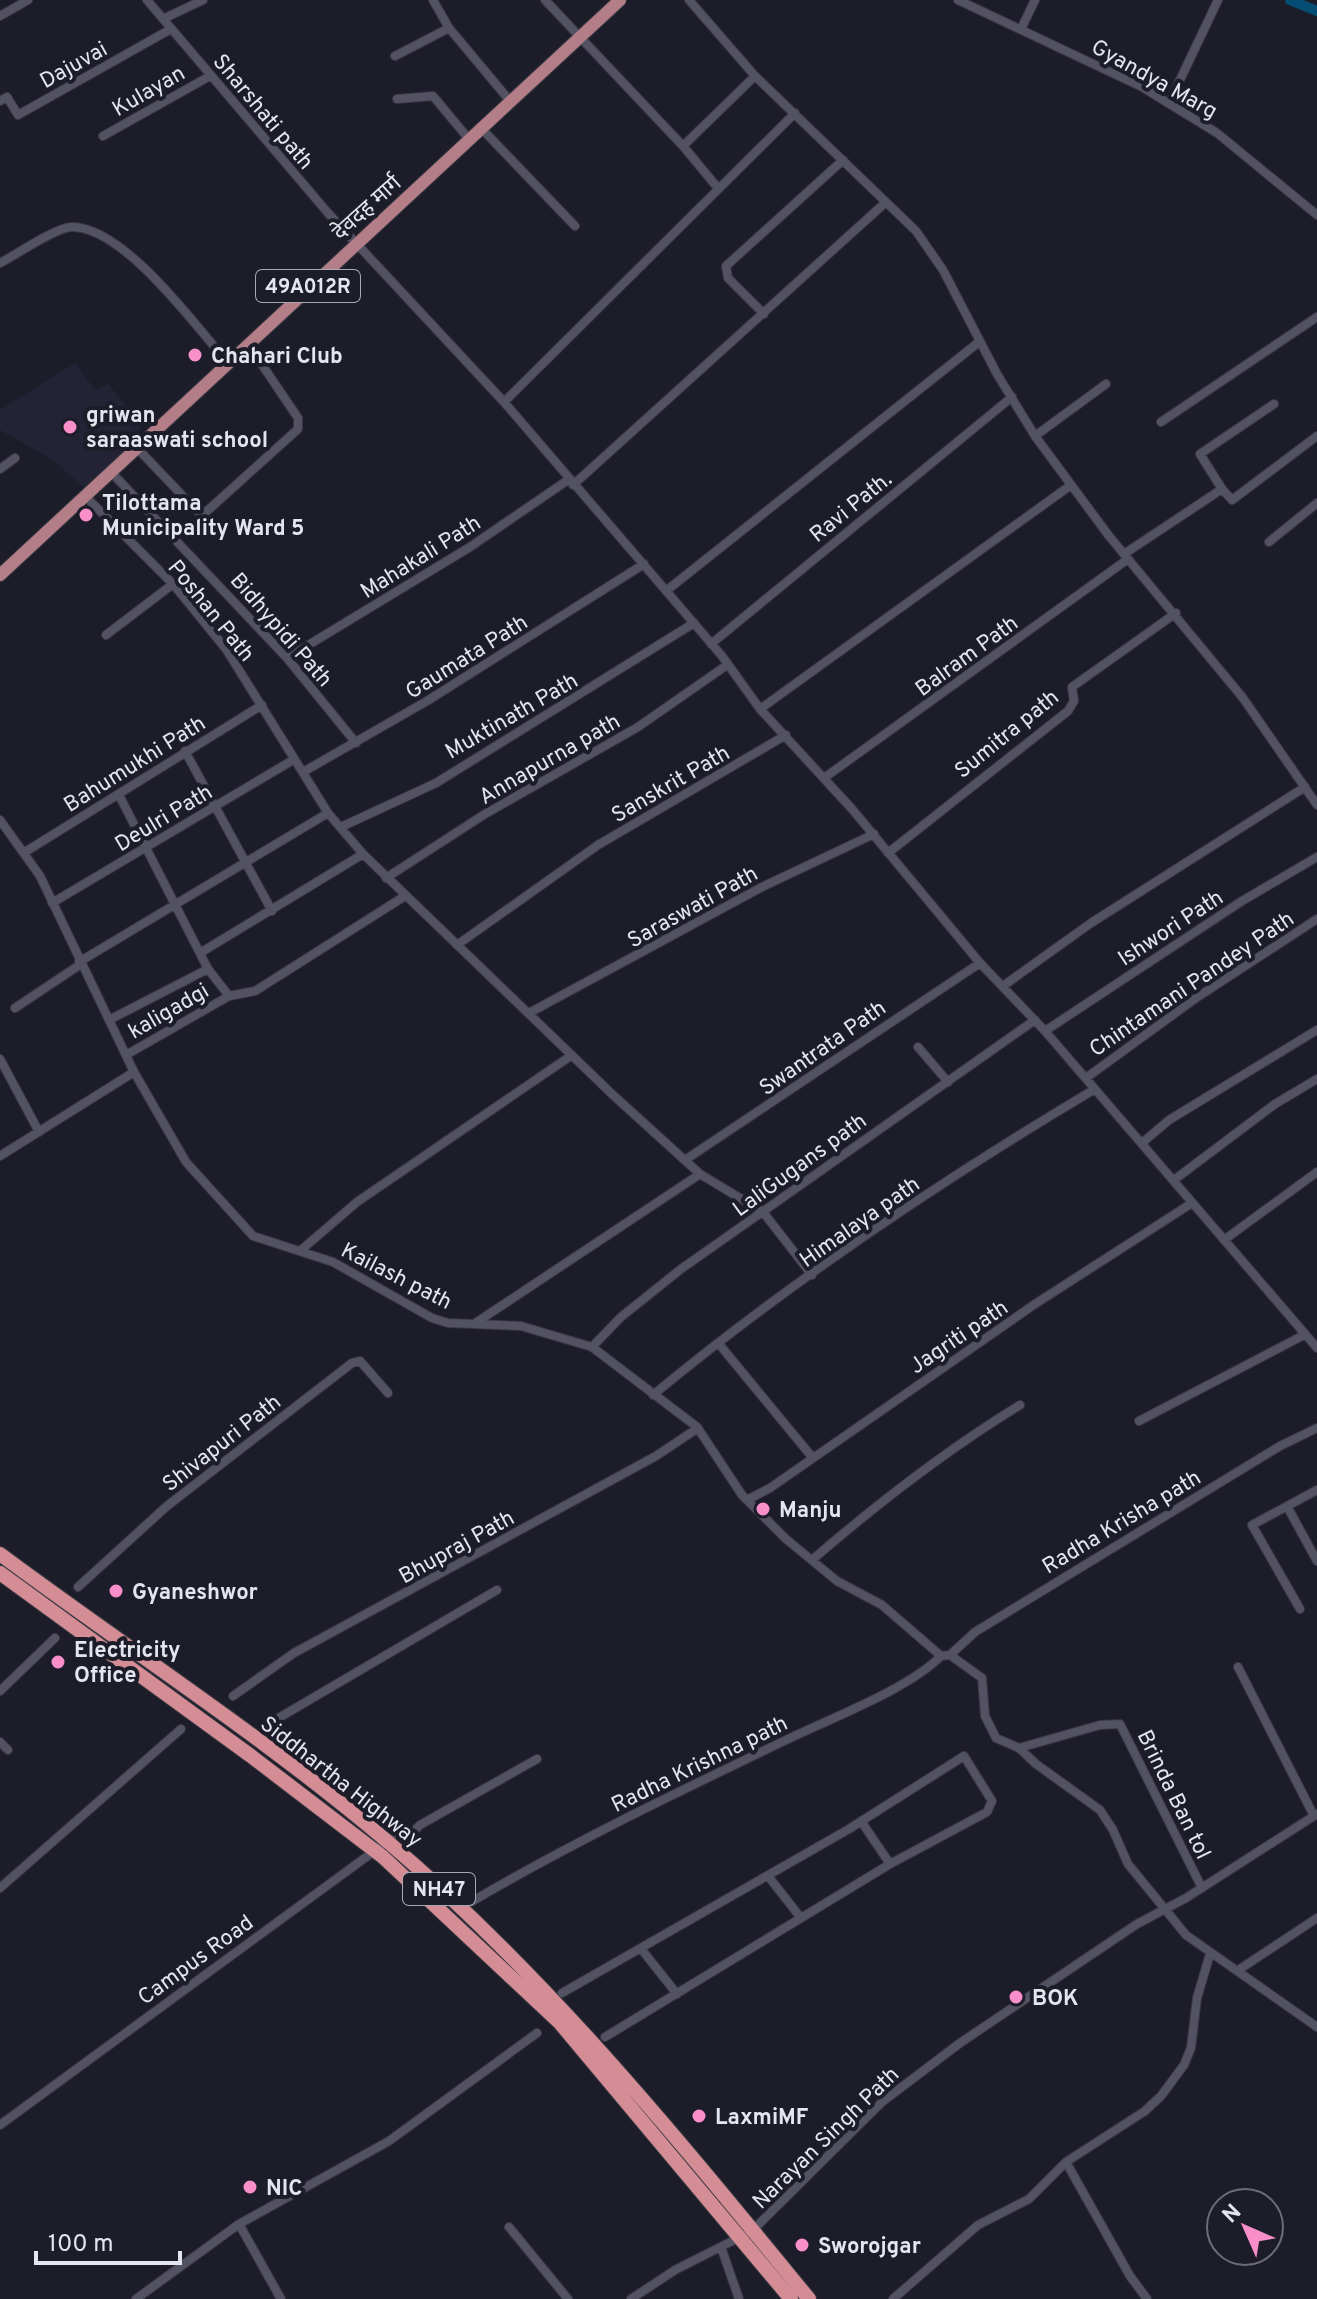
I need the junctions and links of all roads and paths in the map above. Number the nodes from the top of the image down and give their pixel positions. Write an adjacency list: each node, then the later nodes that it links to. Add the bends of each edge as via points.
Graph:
1 (28, 0): 11 (street)
2 (147, 0): 12 (street, Sharshati path)
3 (203, 0): 12 (street)
4 (433, 0): 13 (street)
5 (545, 0): 16 (street)
6 (620, 0): 16 (main road, देवदह मार्ग / 49A012R)
7 (689, 0): 19 (street)
8 (958, 0): 15 (street, Gyandya Marg)
9 (1035, 0): 15 (street)
10 (1218, 0): 23 (street)
11 (0, 16)
12 (163, 19): 14 (street, Sharshati path)
13 (449, 28): 17 (street); 22 (street)
14 (171, 29): 18 (street, Sharshati path); 21 (street, Dajuvai, via 18,115 7,97)
15 (1021, 29): 23 (street, Gyandya Marg)
16 (580, 35): 22 (main road, देवदह मार्ग / 49A012R); 28 (street)
17 (395, 56)
18 (210, 76): 26 (street, Kulayan); 34 (street, Sharshati path)
19 (755, 76): 24 (street); 28 (street)
20 (397, 99): 27 (street, via 436,98)
21 (0, 101)
22 (510, 101): 25 (main road, देवदह मार्ग / 49A012R)
23 (1169, 103): 32 (street, Gyandya Marg, via 1261,166)
24 (795, 113): 29 (street); 30 (street)
25 (480, 127): 27 (main road, देवदह मार्ग / 49A012R); 33 (street)
26 (103, 136)
27 (468, 138): 34 (main road, देवदह मार्ग / 49A012R)
28 (683, 146): 30 (street)
29 (843, 160): 31 (street); 36 (street, via 726,266 728,278)
30 (717, 187): 43 (street)
31 (886, 202): 36 (street, Mahakali Path); 38 (street, via 928,248)
32 (1317, 215)
33 (575, 226)
34 (358, 242): 39 (main road, देवदह मार्ग / 49A012R); 43 (street, Sharshati path)
35 (0, 263): 40 (street, via 66,228 100,234 129,252)
36 (764, 314): 52 (street, Mahakali Path)
37 (1317, 317): 45 (street)
38 (979, 342): 42 (street); 62 (street)
39 (248, 344): 40 (main road, देवदह मार्ग / 49A012R); 48 (street, via 298,418 298,429 206,512 197,511)
40 (228, 363): 48 (main road, देवदह मार्ग / 49A012R)
41 (1106, 384): 46 (street)
42 (1012, 397): 46 (street); 66 (street, Ravi Path.)
43 (504, 402): 52 (street, Sharshati path)
44 (1274, 404): 54 (street, via 1200,454)
45 (1161, 422)
46 (1035, 436): 53 (street)
47 (1317, 436): 54 (street, via 1232,500)
48 (138, 449): 51 (main road, देवदह मार्ग / 49A012R)
49 (15, 458): 50 (street)
50 (0, 469)
51 (111, 472): 55 (main road, देवदह मार्ग / 49A012R); 67 (street, Bidhypidi Path)
52 (571, 482): 59 (street, Sharshati path); 67 (street, Mahakali Path)
53 (1071, 485): 58 (street); 70 (street)
54 (1222, 489): 58 (street, Balram Path)
55 (85, 496): 60 (main road, देवदह मार्ग / 49A012R); 61 (street, Poshan Path)
56 (1317, 503): 57 (street)
57 (1269, 542)
58 (1126, 556): 63 (street); 76 (street, Balram Path)
59 (644, 564): 62 (street, Sharshati path); 72 (street, Gaumata Path)
60 (0, 575)
61 (173, 584): 65 (street); 69 (street, Poshan Path, via 226,649)
62 (666, 591): 64 (street, Sharshati path)
63 (1176, 613): 77 (street); 87 (street, Sumitra path, via 1072,687 1074,701 1068,711)
64 (694, 623): 66 (street, Sharshati path); 83 (street, Muktinath Path, via 436,783)
65 (106, 635)
66 (711, 644): 68 (street, Sharshati path)
67 (287, 658): 72 (street, Bidhypidi Path)
68 (727, 665): 70 (street, Sharshati path); 91 (street, Annapurna path, via 638,727 485,814)
69 (262, 705): 73 (street, Bahumukhi Path); 74 (street, Poshan Path)
70 (760, 709): 71 (street, Sharshati path)
71 (786, 735): 76 (street, Sharshati path); 97 (street, Sanskrit Path, via 573,862)
72 (356, 743): 75 (street, Gaumata Path)
73 (185, 751): 78 (street, Bahumukhi Path); 80 (street)
74 (293, 760): 75 (street, Poshan Path); 80 (street, Deulri Path)
75 (303, 772): 81 (street, Poshan Path)
76 (824, 778): 84 (street, Sharshati path)
77 (1305, 787): 79 (street); 102 (street, via 1091,923)
78 (119, 795): 85 (street); 86 (street, Bahumukhi Path)
79 (1317, 805)
80 (215, 806): 85 (street, Deulri Path); 90 (street)
81 (328, 813): 83 (street, Poshan Path); 90 (street)
82 (0, 820): 86 (street, Kailash path)
83 (341, 827): 88 (street, Poshan Path)
84 (874, 834): 87 (street, Sharshati path); 105 (street, Saraswati Path, via 762,887)
85 (148, 848): 93 (street, Deulri Path); 94 (street)
86 (25, 852): 93 (street, Kailash path)
87 (888, 853): 100 (street, Sharshati path)
88 (363, 854): 91 (street, Poshan Path); 95 (street)
89 (1317, 857): 109 (street, Ishwori Path)
90 (246, 863): 94 (street); 95 (street)
91 (386, 878): 92 (street, Poshan Path)
92 (405, 896): 97 (street, Poshan Path); 103 (street, kaligadgi, via 255,991)
93 (52, 903): 99 (street, Kailash path)
94 (176, 904): 98 (street); 99 (street)
95 (272, 911): 98 (street)
96 (1317, 919): 115 (street, Chintamani Pandey Path)
97 (457, 945): 105 (street, Poshan Path)
98 (200, 953): 101 (street)
99 (80, 963): 104 (street); 106 (street, Kailash path)
100 (980, 963): 102 (street, Sharshati path); 122 (street, Swantrata Path)
101 (208, 969): 103 (street); 106 (street)
102 (1003, 986): 107 (street, Sharshati path)
103 (229, 996): 111 (street, kaligadgi)
104 (15, 1008)
105 (529, 1013): 112 (street, Poshan Path)
106 (109, 1020): 111 (street, Kailash path)
107 (1035, 1020): 109 (street, Sharshati path); 117 (street, LaliGugans path)
108 (1317, 1030): 120 (street, via 1169,1120)
109 (1045, 1031): 115 (street, Sharshati path)
110 (918, 1047): 117 (street)
111 (126, 1055): 114 (street, Kailash path)
112 (572, 1055): 122 (street, Poshan Path); 129 (street, via 357,1202)
113 (0, 1059): 119 (street)
114 (134, 1072): 119 (street); 129 (street, Kailash path, via 179,1154 248,1232)
115 (1086, 1078): 118 (street, Sharshati path)
116 (1317, 1079): 125 (street)
117 (948, 1082): 127 (street, LaliGugans path)
118 (1095, 1089): 120 (street, Sharshati path); 130 (street, Himalaya path)
119 (39, 1132): 121 (street)
120 (1142, 1143): 125 (street, Sharshati path)
121 (0, 1156)
122 (685, 1160): 124 (street, Poshan Path)
123 (1317, 1172): 128 (street)
124 (700, 1174): 127 (street, Poshan Path); 131 (street)
125 (1174, 1180): 126 (street, Sharshati path)
126 (1192, 1203): 128 (street, Sharshati path); 142 (street, Jagriti path)
127 (763, 1212): 130 (street); 134 (street, LaliGugans path, via 638,1303)
128 (1224, 1240): 132 (street, Sharshati path)
129 (300, 1251): 131 (street, Kailash path, via 333,1262 432,1318)
130 (812, 1275): 133 (street, Himalaya path)
131 (473, 1325): 134 (street, Kailash path, via 521,1326)
132 (1304, 1335): 135 (street, Sharshati path); 139 (street)
133 (719, 1344): 137 (street, Himalaya path); 142 (street)
134 (592, 1347): 137 (street, Kailash path)
135 (1317, 1348)
136 (388, 1393): 150 (street, Shivapuri Path, via 360,1361 352,1363 167,1506)
137 (653, 1395): 140 (street, Kailash path)
138 (1020, 1405): 147 (street, via 895,1489)
139 (1139, 1421)
140 (698, 1428): 144 (street, Kailash path); 157 (street, Bhupraj Path, via 656,1456 294,1653)
141 (1317, 1428): 154 (street, Radha Krisha path, via 1048,1586)
142 (812, 1457): 144 (street, Jagriti path)
143 (1317, 1490): 145 (street)
144 (747, 1500): 147 (street, Kailash path)
145 (1288, 1508): 148 (street); 152 (street, via 1252,1525)
146 (0, 1554): 166 (highway, Siddhartha Highway / NH47, via 288,1762)
147 (812, 1560): 154 (street, Kailash path, via 837,1581 882,1605)
148 (1317, 1561)
149 (0, 1573): 167 (highway, Siddhartha Highway / NH47)
150 (78, 1587)
151 (497, 1590): 158 (street)
152 (1300, 1609)
153 (55, 1638): 156 (street)
154 (945, 1655): 161 (street, Kailash path, via 982,1678 990,1730); 172 (street, Radha Krishna path, via 866,1702 627,1818)
155 (1238, 1667): 164 (street)
156 (1, 1687)
157 (233, 1696)
158 (270, 1723)
159 (181, 1729): 170 (street)
160 (0, 1742): 162 (street)
161 (1019, 1748): 171 (street, Brinda Ban tol, via 1120,1724); 173 (street, Kailash path, via 1100,1810 1128,1864)
162 (8, 1750)
163 (537, 1759): 166 (street, Campus Road, via 412,1833 398,1830)
164 (1316, 1815): 171 (street, Narayan Singh Path)
165 (861, 1821): 168 (street); 168 (street, via 964,1756 992,1801 987,1812); 169 (street)
166 (388, 1841): 167 (street, Campus Road); 188 (highway, Siddhartha Highway / NH47, via 556,2003)
167 (375, 1851): 184 (street, Campus Road); 188 (highway, Siddhartha Highway / NH47, via 560,2023)
168 (890, 1864): 174 (street)
169 (768, 1876): 174 (street); 176 (street)
170 (0, 1888)
171 (1202, 1888): 173 (street, Narayan Singh Path)
172 (471, 1902)
173 (1163, 1910): 177 (street, Kailash path); 188 (street, Narayan Singh Path, via 905,2083)
174 (801, 1918): 180 (street)
175 (1317, 1918): 178 (street)
176 (642, 1950): 179 (street); 180 (street)
177 (1210, 1954): 178 (street, Kailash path); 185 (street, via 1184,2065 1145,2111)
178 (1240, 1969): 181 (street, Kailash path)
179 (562, 1993)
180 (677, 1994): 183 (street)
181 (1317, 2027)
182 (537, 2033): 186 (street, via 389,2141)
183 (605, 2037)
184 (0, 2125)
185 (1066, 2162): 197 (street, via 1029,2199 978,2225); 198 (street)
186 (239, 2224): 190 (street); 191 (street)
187 (509, 2227): 192 (street)
188 (746, 2234): 189 (street, Narayan Singh Path); 195 (highway, Siddhartha Highway / NH47); 196 (highway, Siddhartha Highway / NH47)
189 (721, 2247): 193 (street, Narayan Singh Path); 194 (street)
190 (136, 2299)
191 (281, 2299)
192 (568, 2299)
193 (631, 2299)
194 (739, 2299)
195 (791, 2299)
196 (809, 2299)
197 (893, 2299)
198 (1147, 2299)

